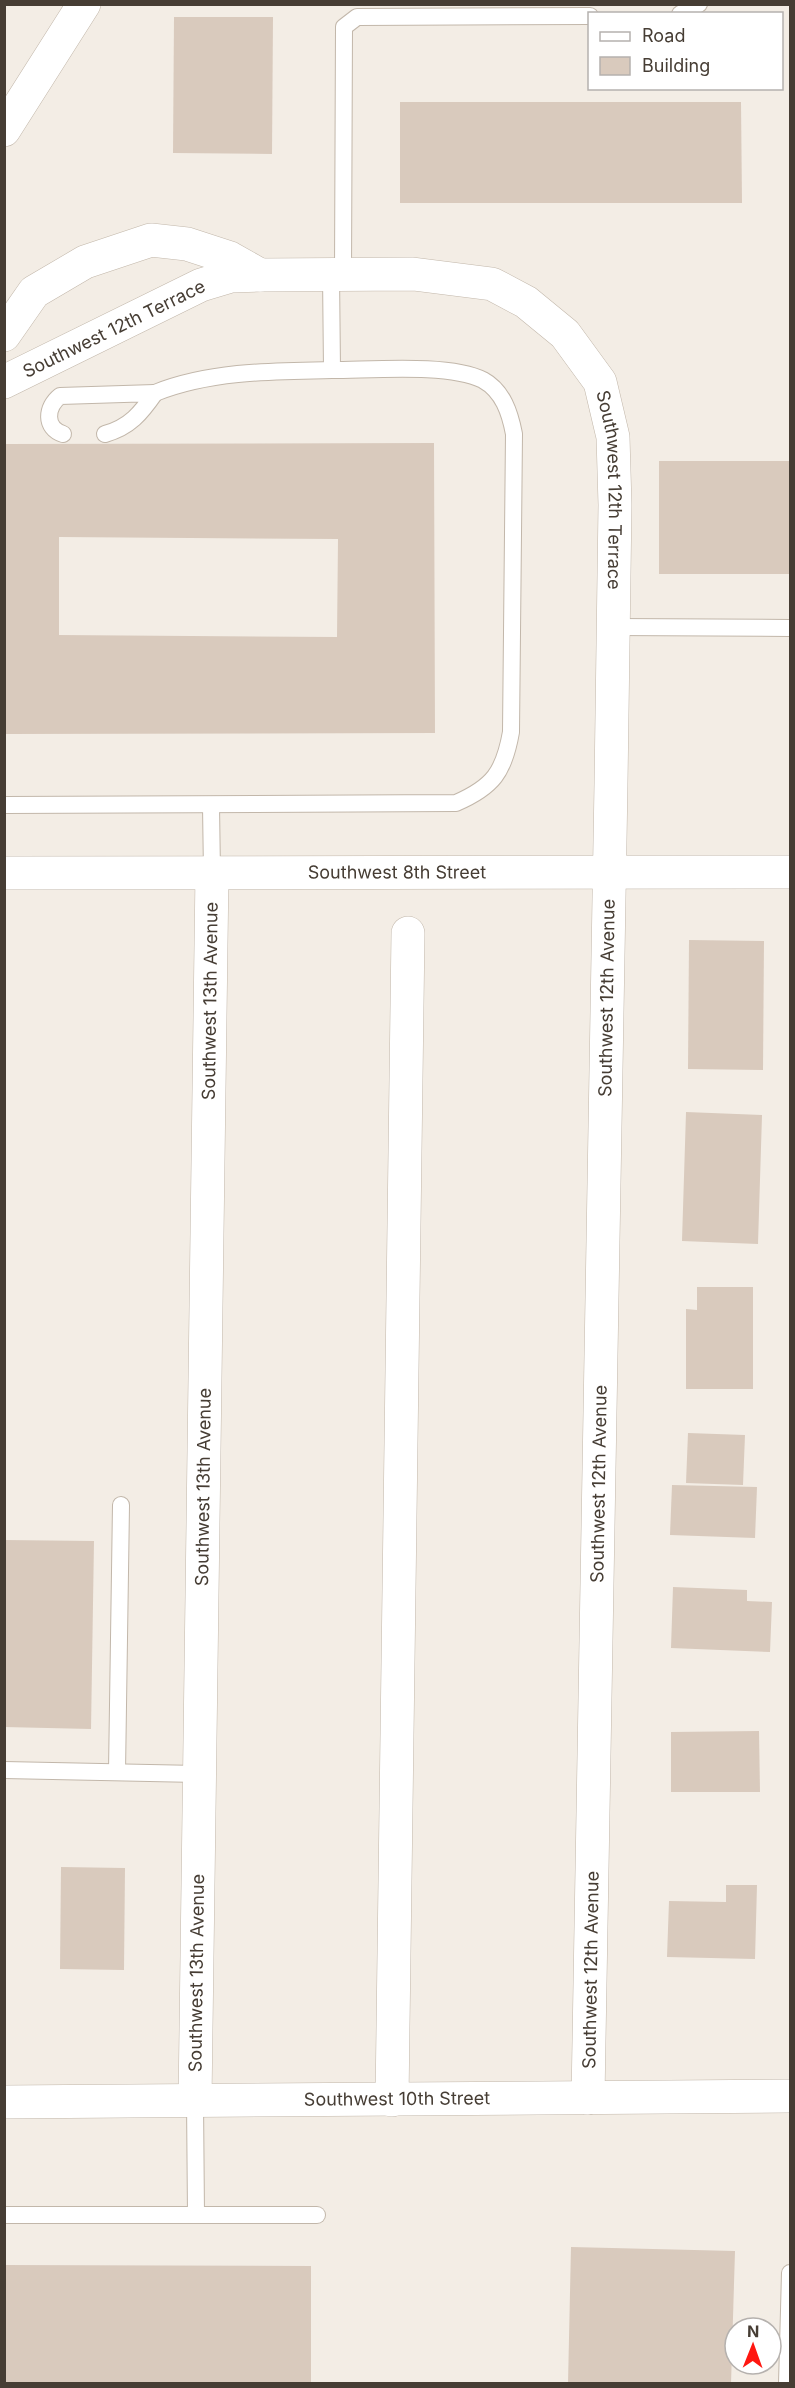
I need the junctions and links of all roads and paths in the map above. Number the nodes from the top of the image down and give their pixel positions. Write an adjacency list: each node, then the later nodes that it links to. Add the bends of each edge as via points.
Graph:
1 (84, 4): 5 (street)
2 (699, 4): 3 (lane)
3 (684, 12)
4 (588, 16): 6 (lane, via 357,17 344,27)
5 (4, 130)
6 (337, 274): 7 (street, Southwest 12th Terrace); 9 (lane); 14 (street, Southwest 12th Terrace, via 413,274 492,284 526,302 565,334 600,382 613,437)
7 (260, 275): 8 (street, Southwest 12th Terrace, via 230,258 187,244 151,240 85,262 34,291); 10 (street, Southwest 12th Terrace, via 231,276 201,285)
8 (4, 335)
9 (332, 370): 11 (lane, via 182,382); 17 (lane, via 457,371 484,381 500,396 510,415 514,434 511,708 506,758 496,777 476,794 456,803)
10 (4, 382)
11 (155, 393): 12 (lane, via 60,396 49,411 53,428); 13 (lane, via 137,419)
12 (63, 434)
13 (105, 434)
14 (613, 627): 15 (lane); 18 (street, Southwest 12th Terrace)
15 (790, 628)
16 (4, 805): 17 (lane)
17 (211, 806): 21 (lane)
18 (609, 871): 19 (street, Southwest 8th Street); 21 (street, Southwest 8th Street); 28 (street, Southwest 12th Avenue)
19 (790, 872)
20 (4, 873): 21 (street, Southwest 8th Street)
21 (212, 873): 26 (street, Southwest 13th Avenue)
22 (408, 933): 29 (street)
23 (121, 1505): 25 (lane)
24 (4, 1770): 25 (lane)
25 (117, 1772): 26 (lane)
26 (198, 1774): 30 (street, Southwest 13th Avenue)
27 (790, 2096): 28 (street, Southwest 10th Street)
28 (588, 2098): 29 (street, Southwest 10th Street)
29 (392, 2100): 30 (street, Southwest 10th Street)
30 (195, 2101): 31 (street, Southwest 10th Street); 33 (lane)
31 (4, 2102)
32 (4, 2215): 33 (lane)
33 (196, 2215): 34 (lane)
34 (317, 2215)
35 (790, 2274): 36 (lane)
36 (787, 2384)

